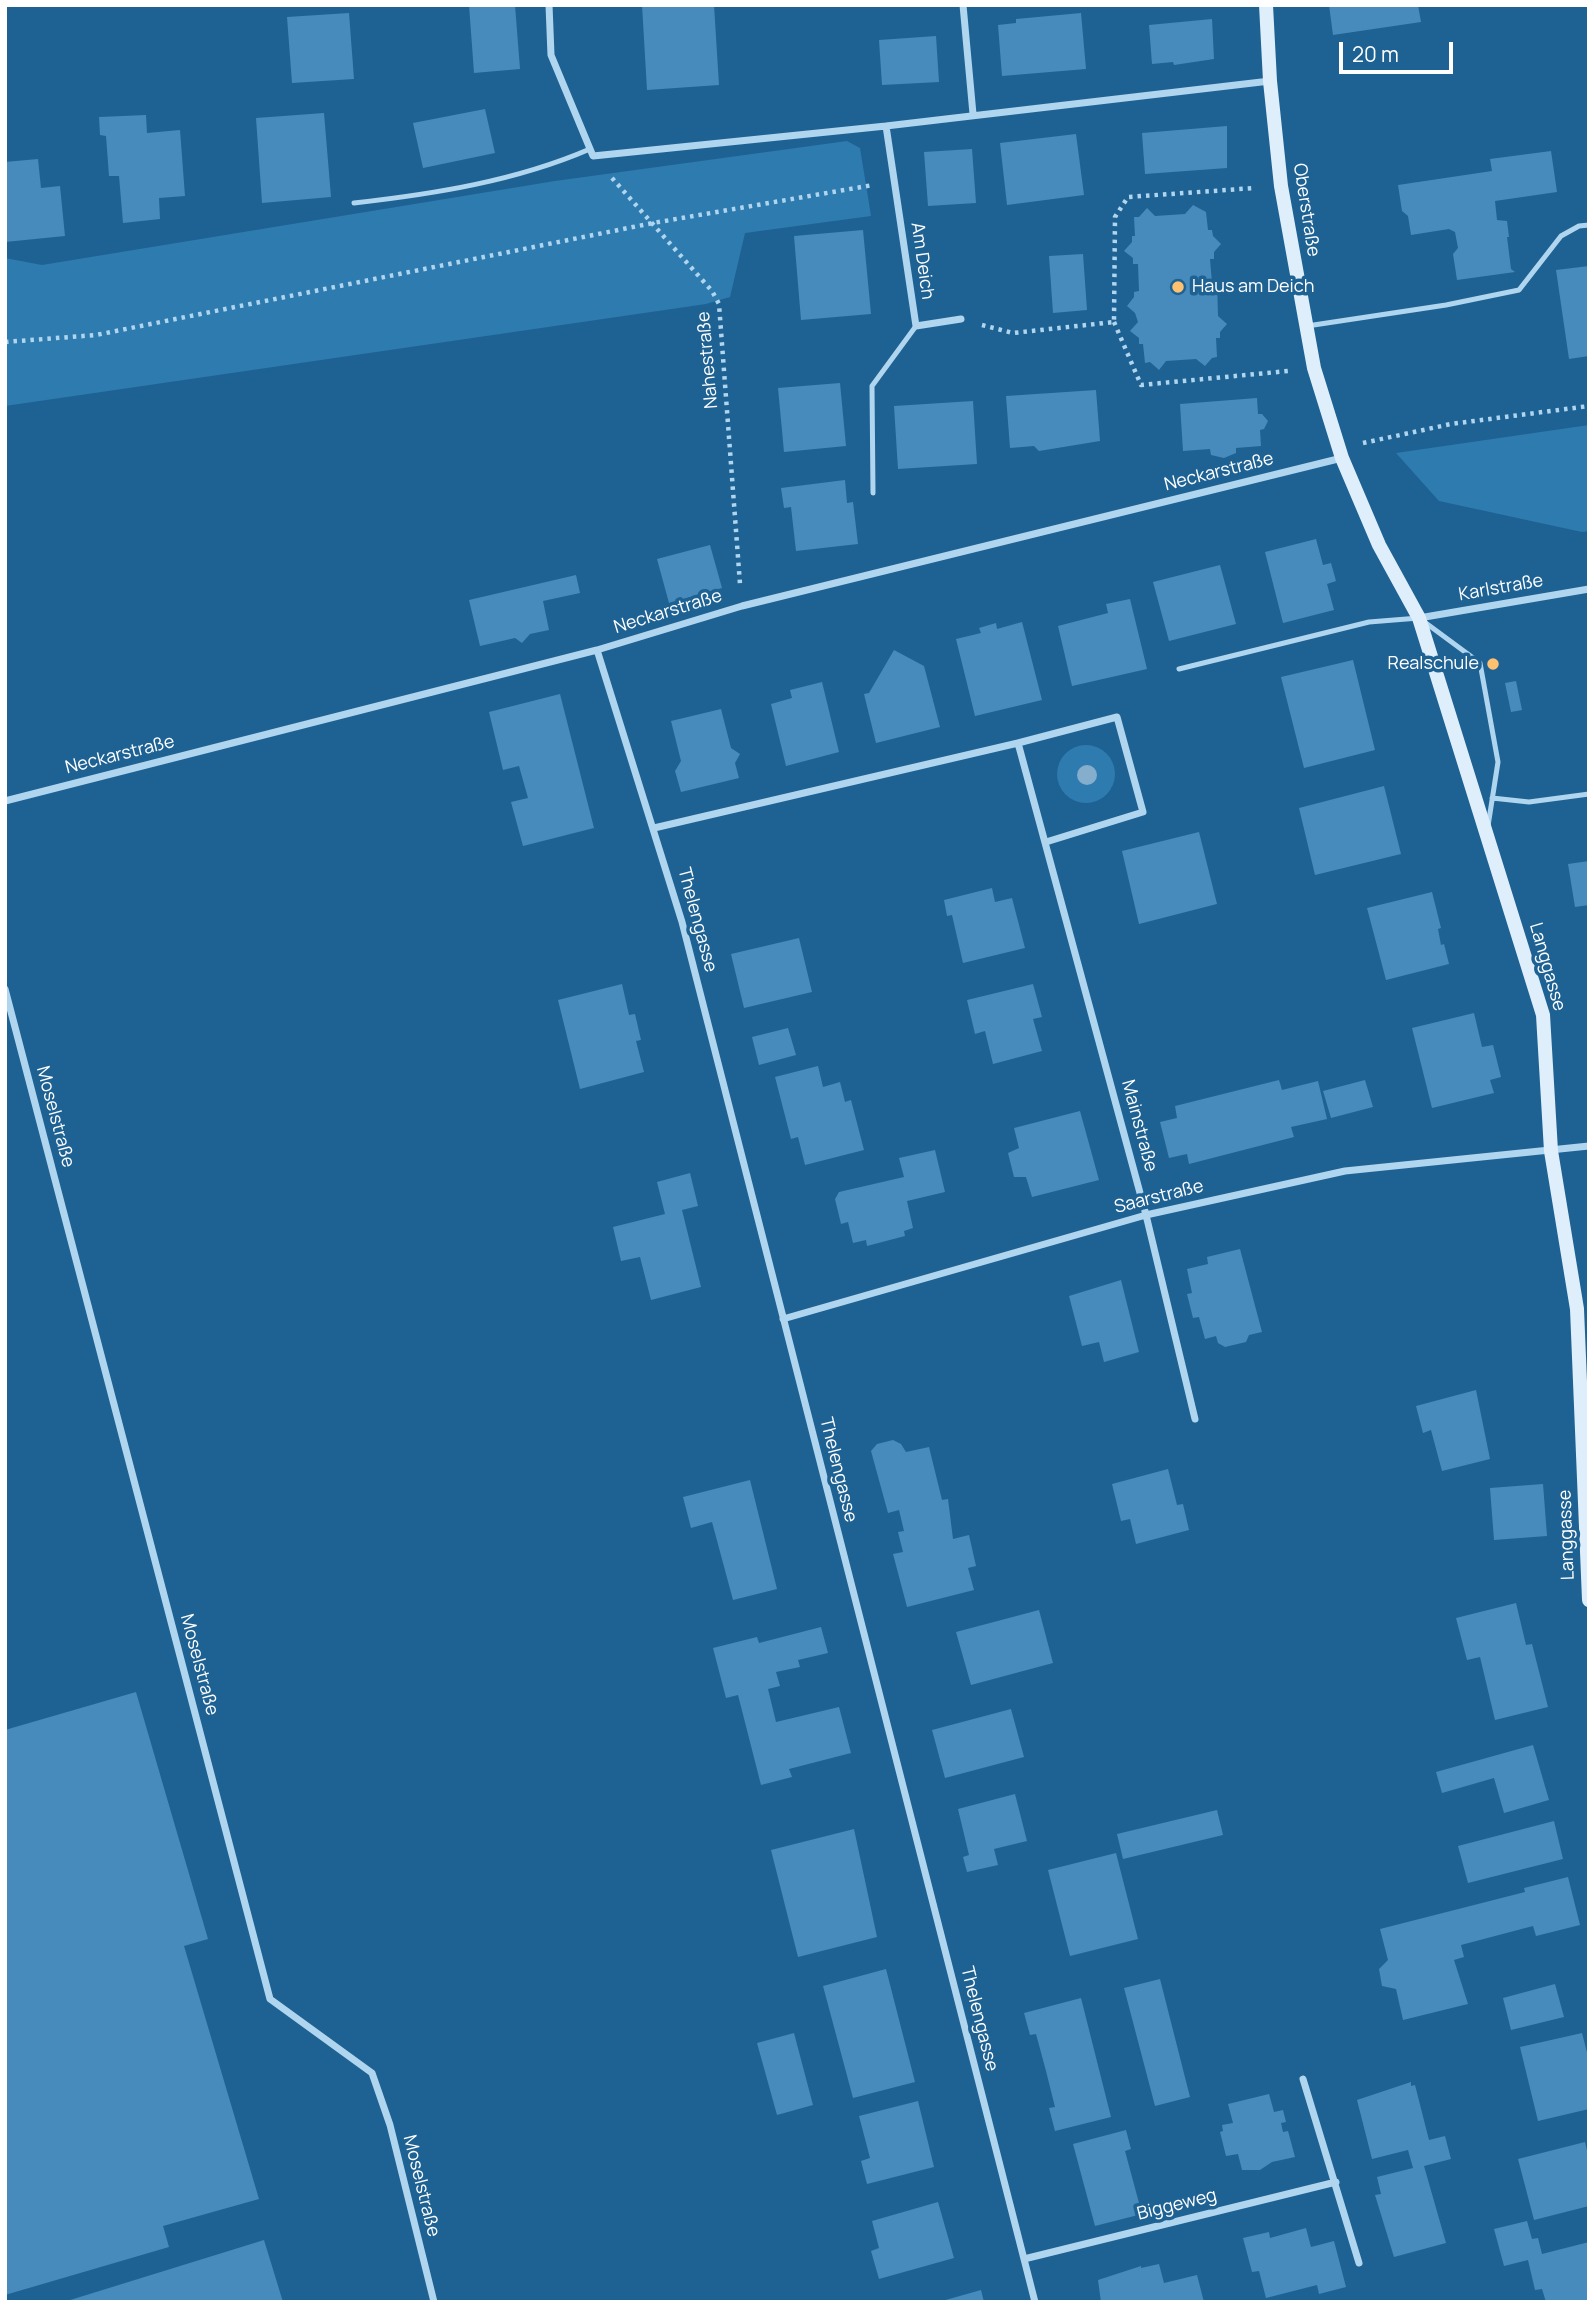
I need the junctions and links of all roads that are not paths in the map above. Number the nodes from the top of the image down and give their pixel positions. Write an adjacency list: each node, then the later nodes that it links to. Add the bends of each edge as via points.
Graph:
1 (549, 5): 7 (street, via 551,55)
2 (963, 5): 5 (street)
3 (1266, 5): 4 (street, Oberstraße)
4 (1270, 81): 5 (street); 12 (street, Oberstraße, via 1281,186)
5 (972, 114): 6 (street)
6 (886, 126): 7 (street); 11 (street, Am Deich)
7 (592, 152): 8 (lane, via 546,168 409,197)
8 (354, 203)
9 (1589, 225): 12 (lane, via 1561,236 1519,290)
10 (961, 319): 11 (street, Am Deich)
11 (916, 326): 14 (lane, via 872,386)
12 (1307, 326): 13 (street, Oberstraße, via 1314,368)
13 (1340, 453): 16 (street, Langgasse, via 1379,545); 17 (street, Neckarstraße, via 742,607)
14 (873, 493)
15 (1589, 589): 16 (street, Karlstraße)
16 (1419, 618): 18 (lane, via 1369,622); 21 (lane, via 1480,663 1498,762); 24 (street, Langgasse)
17 (597, 650): 22 (street, Neckarstraße); 23 (street, Thelengasse)
18 (1179, 669)
19 (1018, 743): 23 (street); 25 (street, Mainstraße); 25 (street, via 1117,717 1143,812)
20 (1589, 794): 21 (lane, via 1529,802)
21 (1492, 798): 24 (lane)
22 (5, 800)
23 (654, 828): 30 (street, Thelengasse)
24 (1487, 837): 28 (street, Langgasse, via 1543,1015)
25 (1046, 842): 29 (street, Mainstraße)
26 (5, 989): 37 (street, Moselstraße, via 270,1999 372,2073 390,2125)
27 (1589, 1146): 28 (street, Saarstraße)
28 (1551, 1151): 29 (street, Saarstraße, via 1345,1171); 32 (street, Langgasse, via 1577,1309)
29 (1146, 1215): 30 (street, Saarstraße); 31 (street, Mainstraße)
30 (783, 1319): 35 (street, Thelengasse)
31 (1195, 1419)
32 (1589, 1600)
33 (1303, 2079): 34 (street)
34 (1336, 2182): 35 (street, Biggeweg); 36 (street)
35 (1024, 2259): 38 (street, Thelengasse)
36 (1359, 2263)
37 (434, 2302)
38 (1035, 2302)

